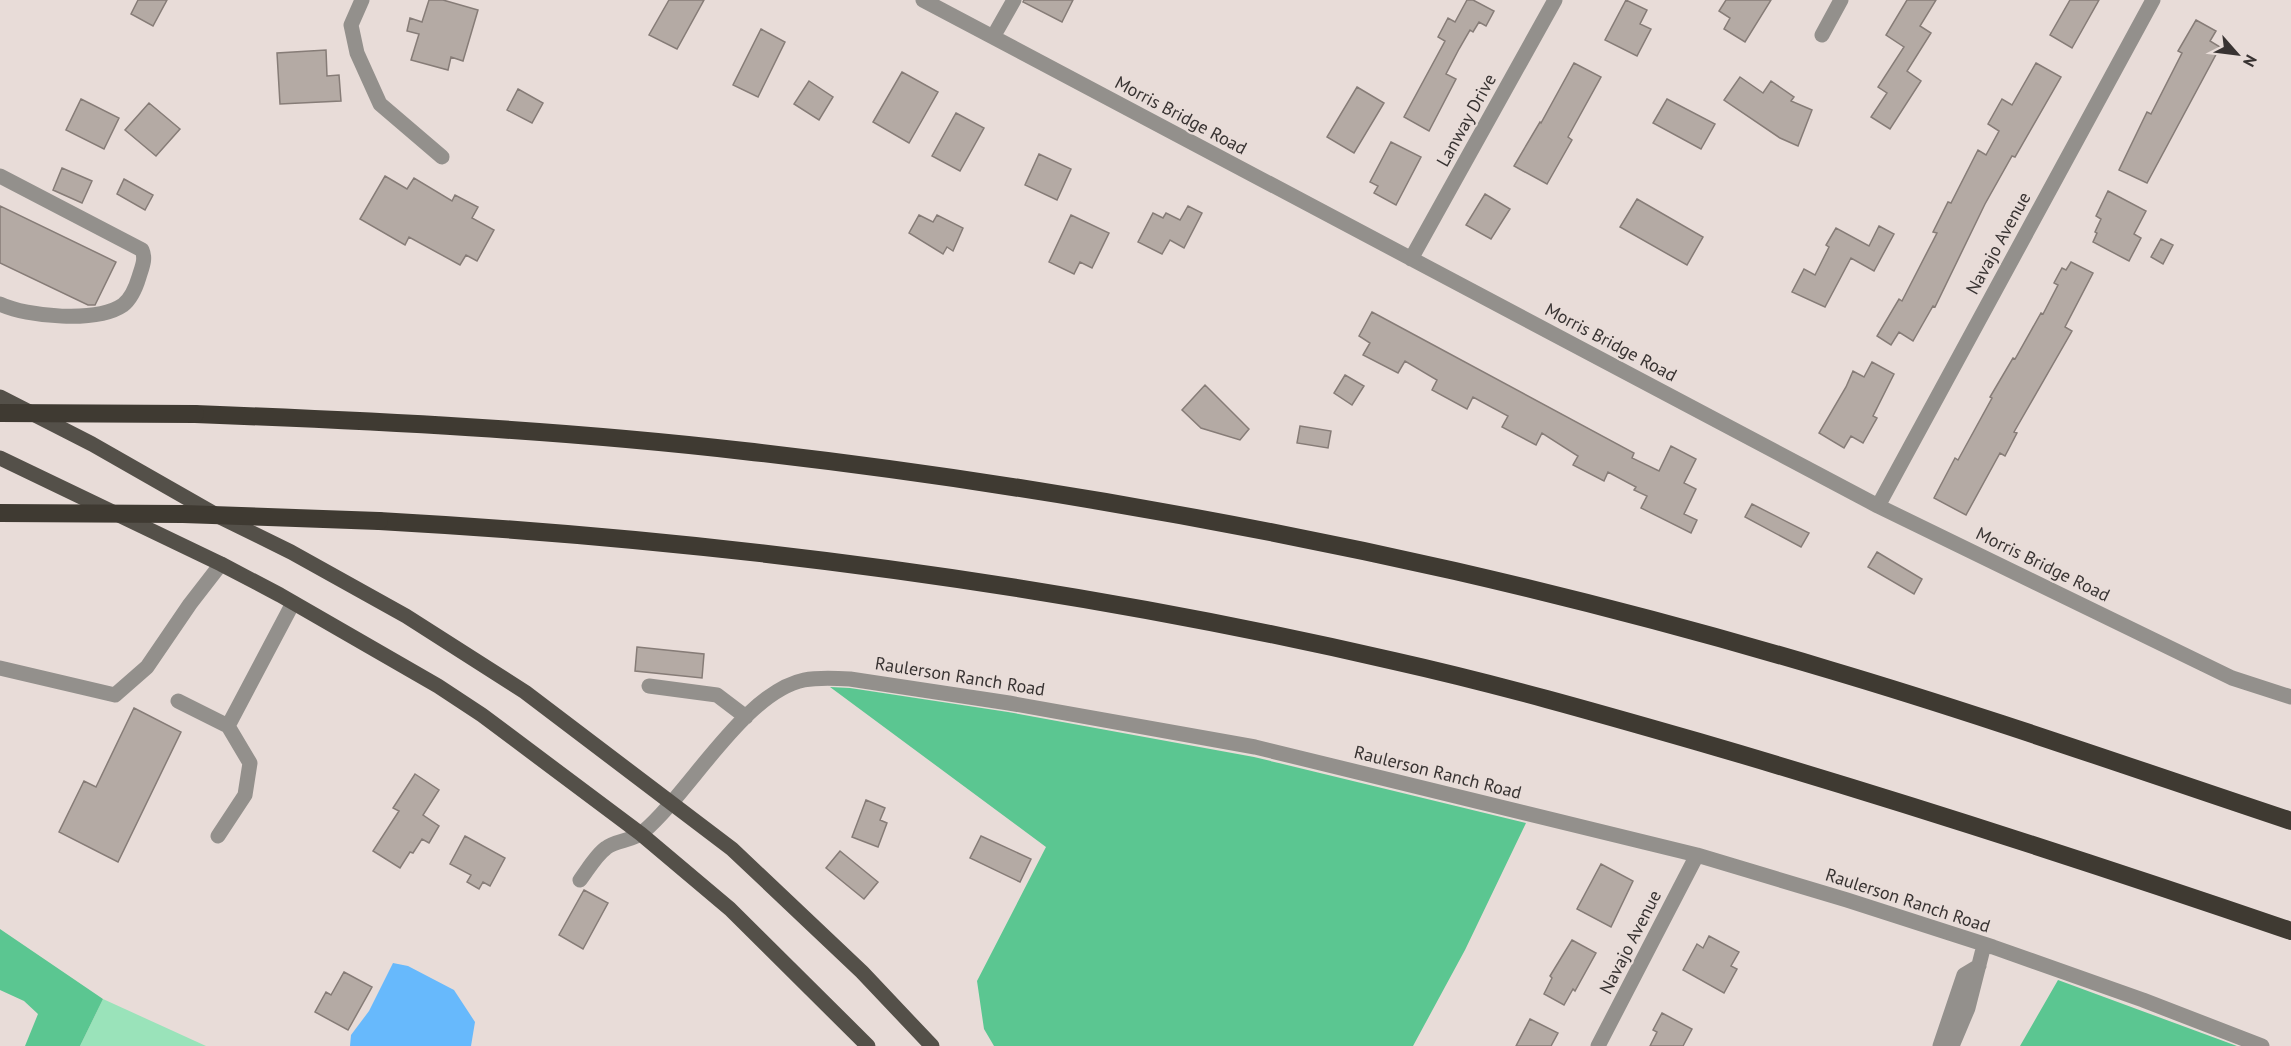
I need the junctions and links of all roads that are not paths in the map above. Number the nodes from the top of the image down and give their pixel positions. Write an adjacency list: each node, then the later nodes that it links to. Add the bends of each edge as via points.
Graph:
1 (362, 0): 9 (street, via 351,25 357,53 380,104)
2 (923, 0): 8 (street, Morris Bridge Road)
3 (1014, 0): 8 (street)
4 (1555, 0): 11 (street, Lanway Drive)
5 (1841, 0): 7 (street)
6 (2153, 0): 16 (street, Navajo Avenue)
7 (1822, 35)
8 (993, 37): 11 (street, Morris Bridge Road)
9 (442, 157)
10 (0, 176): 12 (street, via 144,254 131,296 123,305 100,316 13,310)
11 (1411, 259): 16 (street, Morris Bridge Road)
12 (0, 304)
13 (0, 397): 26 (main road, via 406,616 525,692)
14 (0, 412): 27 (highway, bridge, via 195,414 554,433 857,464 1067,495 1454,571 1733,642 1957,710)
15 (0, 458): 18 (main road)
16 (1878, 506): 22 (street, Morris Bridge Road, via 2232,678)
17 (0, 513): 32 (highway, bridge, via 379,521 722,549 908,571 1108,604 1394,660 1553,700 1864,790)
18 (221, 564): 19 (main road); 20 (street, via 147,667 115,695)
19 (293, 603): 25 (street); 28 (main road, via 482,715)
20 (0, 668)
21 (649, 686): 24 (street, via 717,695)
22 (2291, 697)
23 (178, 701): 25 (street)
24 (746, 717): 26 (street, Raulerson Ranch Road); 30 (street, Raulerson Ranch Road, via 780,689 803,680 850,679 1255,747)
25 (228, 726): 29 (street, via 250,763 245,795)
26 (672, 803): 28 (street, Raulerson Ranch Road); 36 (main road, via 732,849 862,972)
27 (2291, 821)
28 (641, 834): 31 (street, via 605,848); 35 (main road, via 730,909)
29 (218, 836)
30 (1697, 855): 33 (street, Raulerson Ranch Road); 37 (street, Navajo Avenue)
31 (580, 880)
32 (2291, 931)
33 (1984, 945): 34 (street); 40 (street, Raulerson Ranch Road)
34 (1979, 966): 38 (street, via 1964,975); 39 (street, via 1968,1008)
35 (868, 1046)
36 (932, 1046)
37 (1598, 1046)
38 (1940, 1046)
39 (1952, 1046)
40 (2262, 1046)

